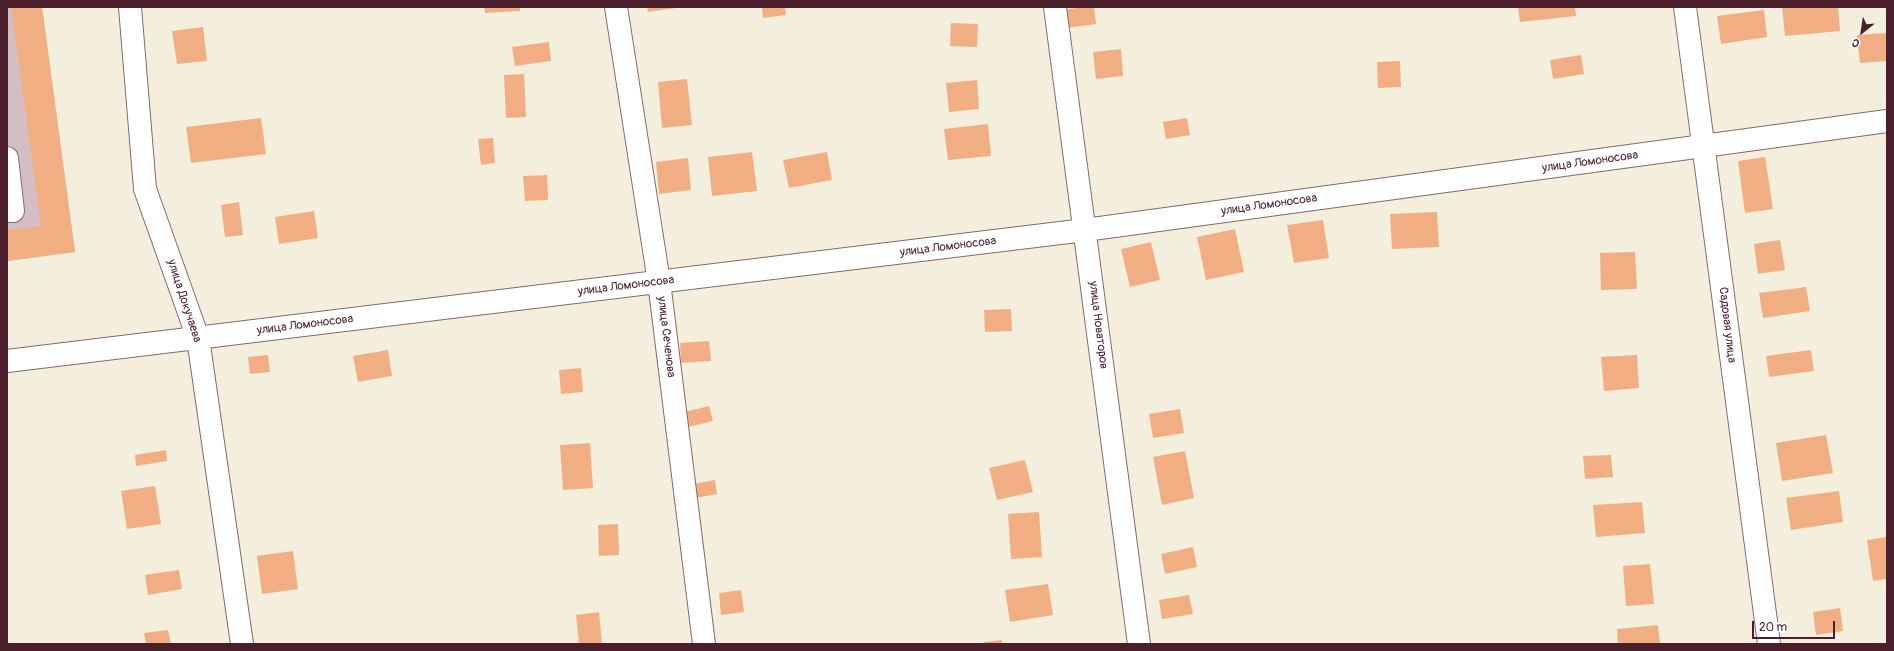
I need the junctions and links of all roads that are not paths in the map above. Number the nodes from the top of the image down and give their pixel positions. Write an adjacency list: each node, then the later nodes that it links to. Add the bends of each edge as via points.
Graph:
1 (130, 7): 11 (street, улица Докучаева, via 145,188)
2 (616, 7): 10 (street, улица Сеченова)
3 (1055, 7): 9 (street, улица Новаторов)
4 (1685, 7): 6 (street, Садовая улица)
5 (1887, 121): 6 (street, улица Ломоносова)
6 (1704, 147): 9 (street, улица Ломоносова); 16 (street, Садовая улица)
7 (7, 158): 8 (street, via 13,211)
8 (7, 211)
9 (1085, 230): 10 (street, улица Ломоносова); 15 (street, улица Новаторов)
10 (659, 282): 11 (street, улица Ломоносова); 14 (street, улица Сеченова)
11 (198, 338): 12 (street, улица Ломоносова); 13 (street, улица Докучаева)
12 (7, 361)
13 (242, 644)
14 (704, 644)
15 (1139, 644)
16 (1769, 644)

